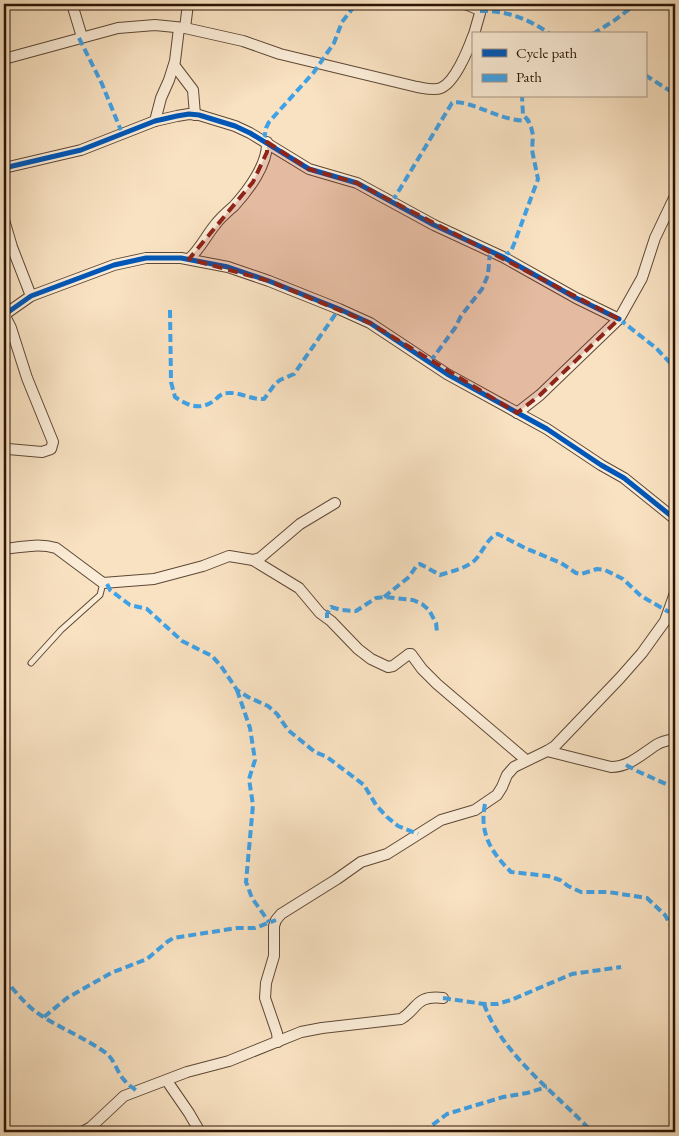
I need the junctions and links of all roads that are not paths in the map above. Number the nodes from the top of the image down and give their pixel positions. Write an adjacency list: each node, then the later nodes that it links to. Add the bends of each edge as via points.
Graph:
1 (72, 4): 7 (street)
2 (188, 4): 4 (street)
3 (465, 4): 5 (street, via 480,10)
4 (182, 28): 6 (street, via 427,89 440,88 448,82 461,64); 7 (street, via 136,26); 9 (street)
5 (474, 32)
6 (472, 37)
7 (82, 38): 8 (street)
8 (4, 59)
9 (174, 65): 10 (street, via 193,90); 11 (street)
10 (195, 115): 11 (street); 12 (street, via 235,126)
11 (155, 121): 13 (street, via 81,150)
12 (267, 142): 16 (street, via 258,174); 19 (street, via 310,168 357,183)
13 (4, 168)
14 (675, 196): 19 (street, via 655,238 642,278)
15 (4, 220): 17 (street)
16 (189, 259): 17 (street, via 146,258 114,265); 20 (street, via 228,267 269,281 362,320 447,374)
17 (31, 296): 18 (street)
18 (4, 315): 21 (street, via 53,442 51,449 42,452)
19 (619, 319): 20 (street, via 540,396)
20 (517, 412): 23 (street, via 624,478)
21 (8, 449)
22 (335, 503): 25 (street, via 300,524 260,558)
23 (675, 520)
24 (4, 549): 26 (street, via 48,545)
25 (253, 560): 26 (street, via 229,556 154,579); 31 (street, via 299,588 320,613 371,659 388,667 412,654 437,684)
26 (103, 583): 28 (lane, via 100,595)
27 (675, 593): 30 (street, via 665,621 642,653)
28 (31, 663)
29 (675, 739): 30 (street, via 658,744 620,767)
30 (547, 751): 31 (street)
31 (526, 760): 33 (street, via 510,770 497,795 485,804 468,813 441,820 387,854 360,862 281,914 276,920 274,956 268,972 265,998)
32 (443, 998): 33 (street, via 420,1001 400,1019 322,1028 301,1032)
33 (278, 1042): 34 (street)
34 (167, 1081): 35 (street, via 124,1096); 36 (street)
35 (82, 1132)
36 (200, 1132)

